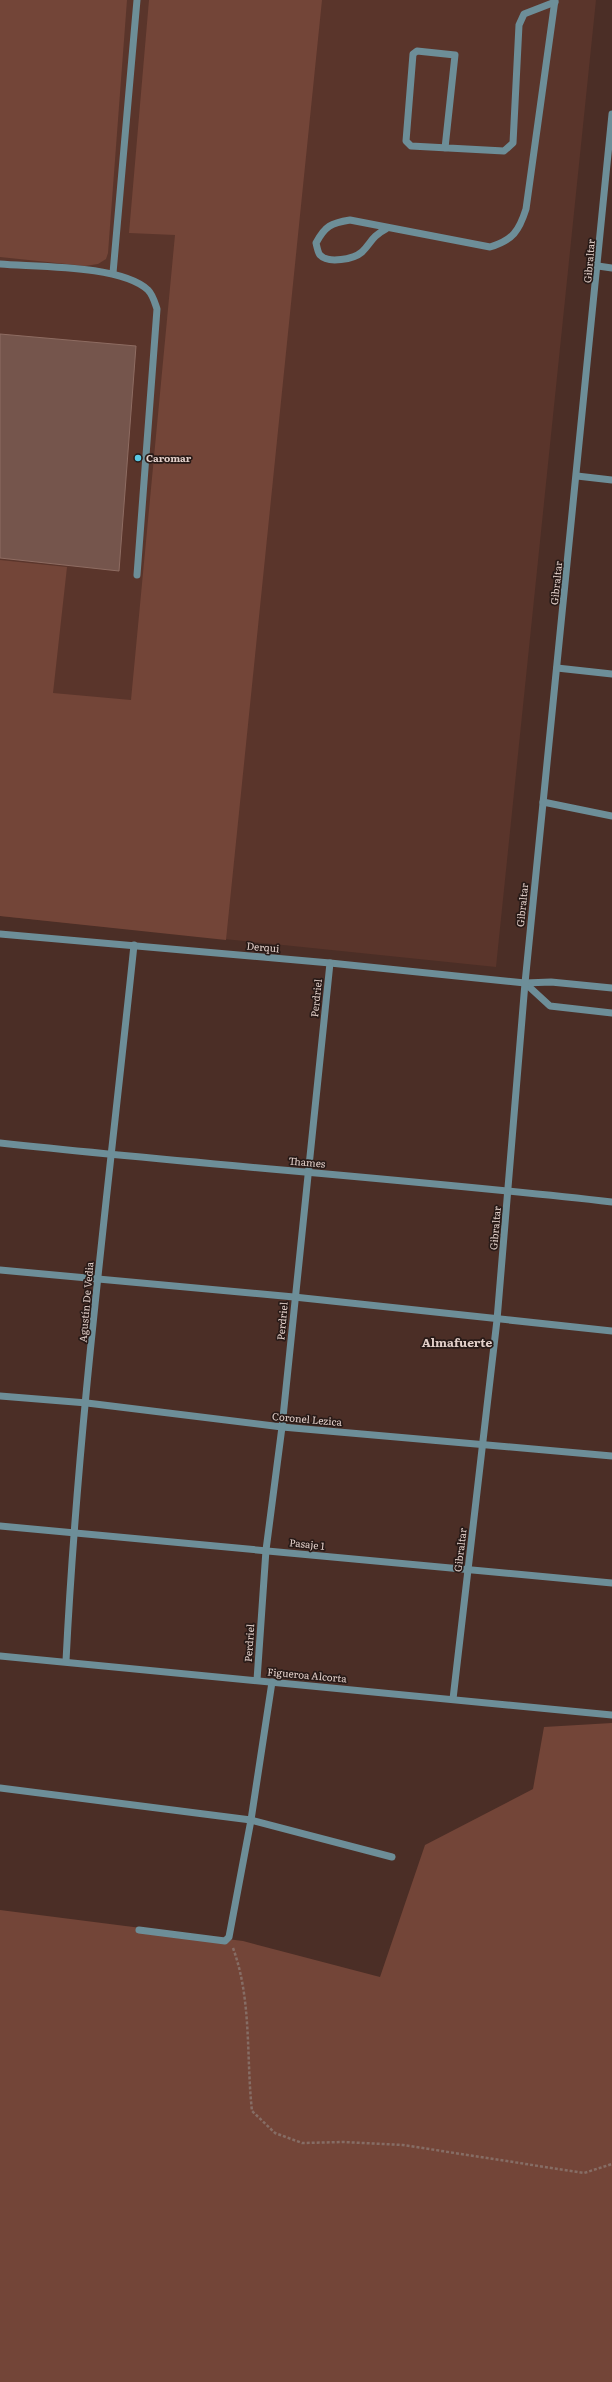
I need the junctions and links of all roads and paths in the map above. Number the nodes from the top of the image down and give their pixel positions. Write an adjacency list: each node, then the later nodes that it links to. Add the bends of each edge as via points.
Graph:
1 (137, 0): 9 (street)
2 (555, 1): 4 (street, via 524,14 519,24 513,143 504,151); 5 (street, via 526,209 520,228 505,242 490,247)
3 (612, 114): 7 (street, Gibraltar)
4 (445, 148): 4 (street, via 455,55 417,51 413,54 406,141 411,146)
5 (386, 229): 5 (street, via 374,235 361,252 344,259 327,259 320,255 316,244 323,229 337,222 350,220)
6 (0, 264): 9 (street)
7 (598, 266): 8 (street); 10 (street, Gibraltar)
8 (612, 268)
9 (113, 273): 12 (street, via 135,281 149,291 157,309)
10 (577, 476): 11 (street); 13 (street, Gibraltar)
11 (612, 480)
12 (137, 575)
13 (557, 668): 14 (street); 15 (street, Gibraltar)
14 (612, 674)
15 (543, 802): 16 (street); 20 (street, Gibraltar)
16 (612, 816)
17 (0, 934): 18 (street, Derqui)
18 (134, 945): 19 (street, Derqui); 24 (street, Agustín De Vedia)
19 (330, 964): 20 (street, Derqui); 25 (street, Perdriel)
20 (524, 983): 21 (street, Derqui, via 550,982); 22 (street, via 550,1006); 26 (street, Gibraltar)
21 (612, 988)
22 (612, 1013)
23 (0, 1143): 24 (street, Thames)
24 (112, 1155): 25 (street, Thames); 29 (street, Agustín De Vedia)
25 (307, 1172): 26 (street, Thames); 30 (street, Perdriel)
26 (508, 1190): 27 (street, Thames); 31 (street, Gibraltar)
27 (612, 1202)
28 (0, 1270): 29 (street)
29 (97, 1279): 30 (street); 34 (street, Agustín De Vedia)
30 (294, 1297): 31 (street); 35 (street, Perdriel)
31 (497, 1320): 32 (street); 36 (street, Gibraltar)
32 (612, 1331)
33 (0, 1396): 34 (street, Coronel Lezica)
34 (87, 1403): 35 (street, Coronel Lezica); 39 (street, Agustín De Vedia)
35 (282, 1427): 36 (street, Coronel Lezica); 40 (street, Perdriel)
36 (482, 1444): 37 (street, Coronel Lezica); 41 (street, Gibraltar)
37 (612, 1456)
38 (0, 1526): 39 (street, Pasaje 1)
39 (72, 1533): 40 (street, Pasaje 1); 44 (street, Agustín De Vedia)
40 (266, 1550): 41 (street, Pasaje 1); 45 (street, Perdriel)
41 (468, 1570): 42 (street, Pasaje 1); 47 (street, Gibraltar)
42 (612, 1583)
43 (0, 1656): 44 (street, Figueroa Alcorta)
44 (66, 1661): 45 (street, Figueroa Alcorta)
45 (257, 1680): 46 (street, Figueroa Alcorta)
46 (272, 1682): 47 (street, Figueroa Alcorta); 50 (street)
47 (453, 1699): 48 (street, Figueroa Alcorta)
48 (612, 1715)
49 (0, 1788): 50 (street)
50 (251, 1820): 51 (street); 53 (street)
51 (392, 1857)
52 (139, 1930): 53 (street, via 218,1942)
53 (229, 1937): 54 (path, via 239,1966 246,2001 252,2111 275,2133 302,2143 403,2144 584,2173)
54 (612, 2164)

